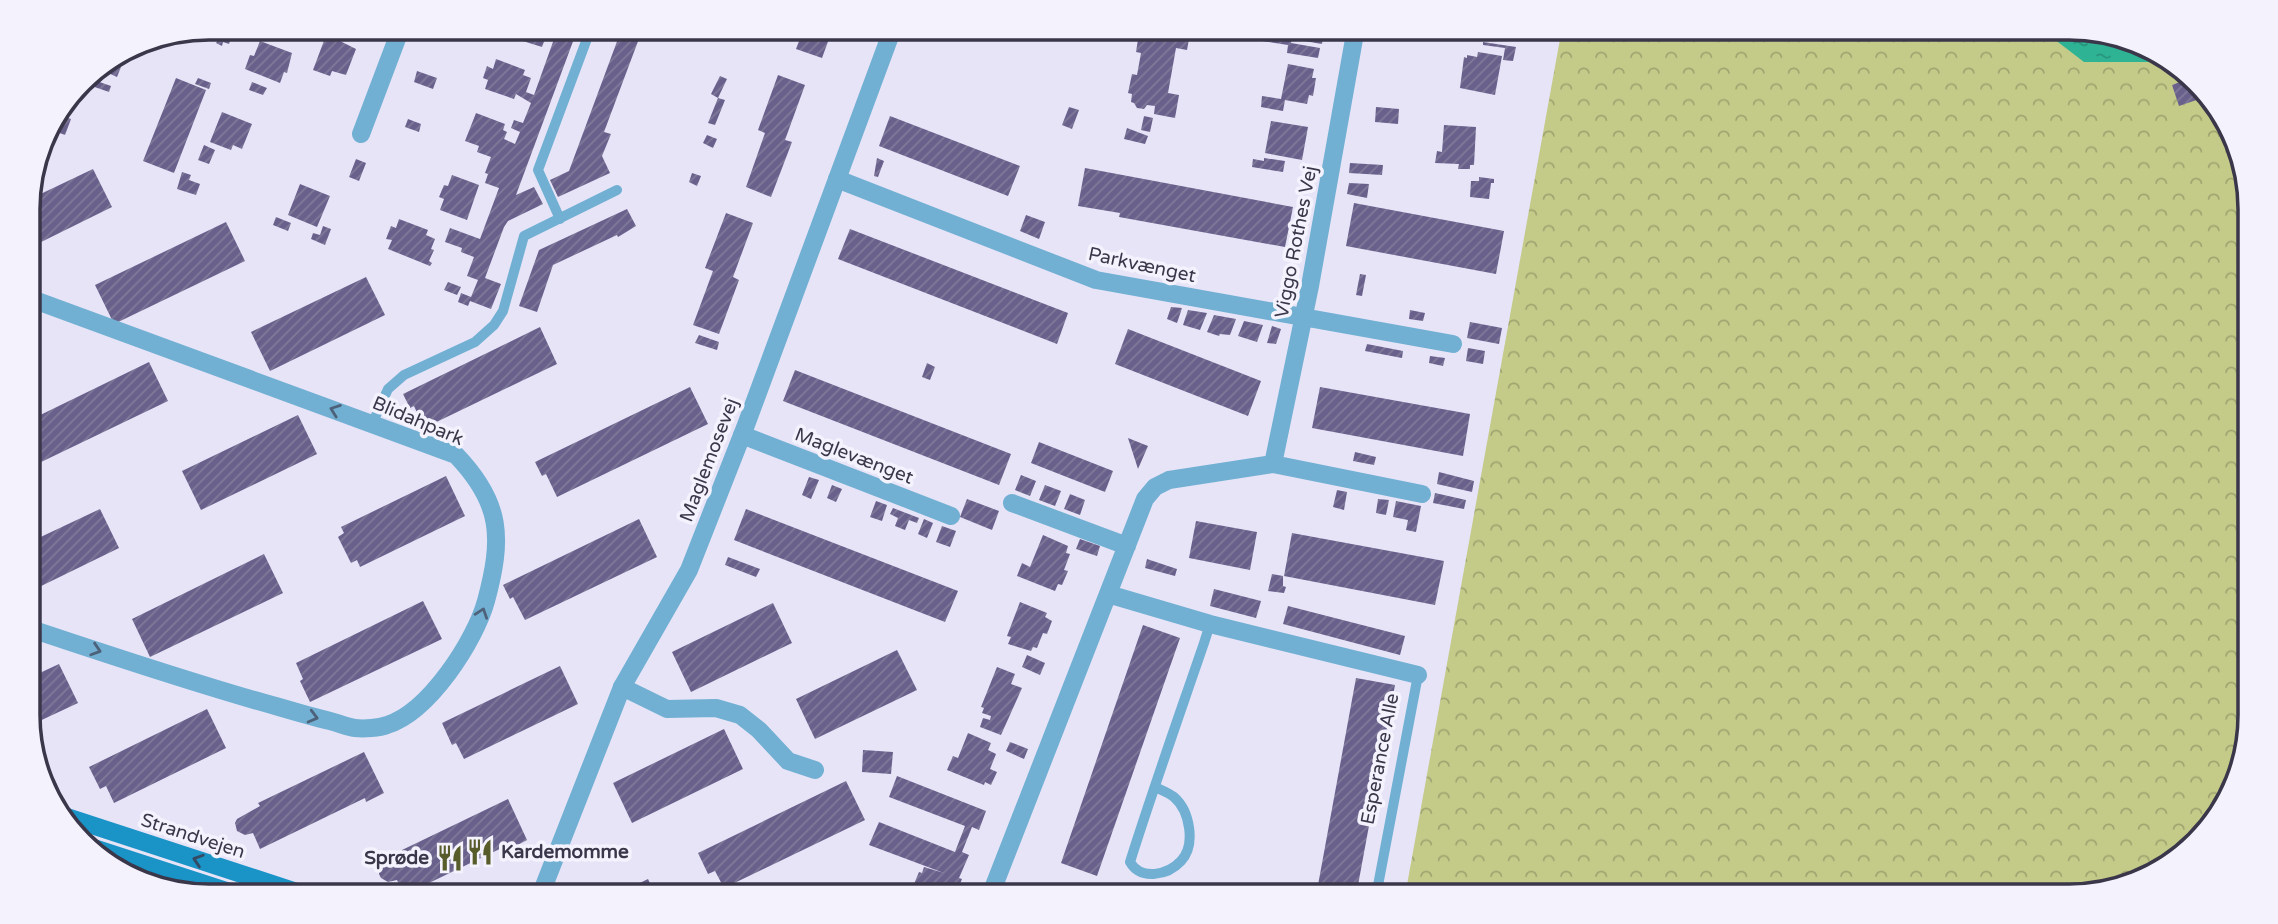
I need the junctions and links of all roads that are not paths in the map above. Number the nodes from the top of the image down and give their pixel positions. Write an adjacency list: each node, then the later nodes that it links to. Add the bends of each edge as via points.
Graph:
1 (1354, 40): 10 (street, Viggo Rothes Vej)
2 (396, 41): 5 (street)
3 (586, 41): 8 (lane, via 538,170)
4 (887, 41): 6 (street, Maglemosevej)
5 (362, 134)
6 (837, 179): 10 (street, Parkvænget, via 1096,281); 13 (street, Maglemosevej)
7 (617, 190): 8 (lane)
8 (560, 219): 12 (lane, via 524,236 503,311 494,325 475,342 404,376 388,389)
9 (41, 303): 12 (street, Blidahpark, one-way to 9)
10 (1303, 316): 11 (street, Parkvænget); 14 (street, Viggo Rothes Vej)
11 (1453, 344)
12 (372, 424): 21 (street, Blidahpark, one-way to 12, via 235,695 356,728 386,726 409,714 438,689 481,620 494,573 494,515 485,490 456,455)
13 (742, 435): 17 (street, Maglevænget); 23 (street, Maglemosevej, via 689,570)
14 (1273, 464): 15 (street); 18 (street, via 1169,480 1155,487 1145,499)
15 (1422, 494)
16 (1012, 503): 18 (street)
17 (951, 516)
18 (1127, 546): 19 (street)
19 (1108, 594): 20 (street, Esperance Alle); 32 (street)
20 (1210, 624): 22 (street, Esperance Alle); 25 (lane)
21 (40, 632)
22 (1418, 675): 29 (lane, Esperance Alle)
23 (622, 687): 24 (street, via 667,709 716,708 740,715 789,761); 31 (street, Maglemosevej)
24 (815, 770)
25 (1155, 787): 25 (lane, via 1130,862 1146,874 1166,873 1183,859 1191,832 1174,797)
26 (78, 821): 30 (main road, Strandvejen, one-way to 26)
27 (115, 855): 28 (main road)
28 (203, 883)
29 (1378, 883)
30 (272, 884)
31 (545, 884)
32 (994, 884)

